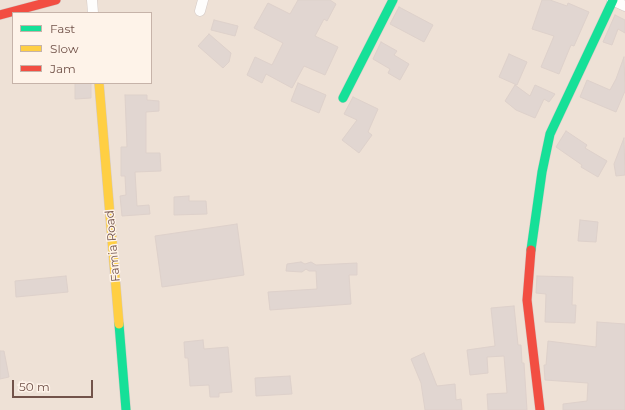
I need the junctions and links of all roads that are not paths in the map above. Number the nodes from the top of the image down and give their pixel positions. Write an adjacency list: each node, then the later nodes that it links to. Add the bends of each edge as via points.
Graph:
1 (56, 0): 9 (street)
2 (92, 0): 8 (street)
3 (203, 0): 7 (street)
4 (393, 0): 11 (street)
5 (612, 0): 6 (street); 13 (street, via 550,134 542,172 531,246 527,300)
6 (625, 6)
7 (200, 11)
8 (93, 12)
9 (0, 15)
10 (99, 84): 12 (street, Famia Road)
11 (343, 98)
12 (126, 410)
13 (540, 410)

